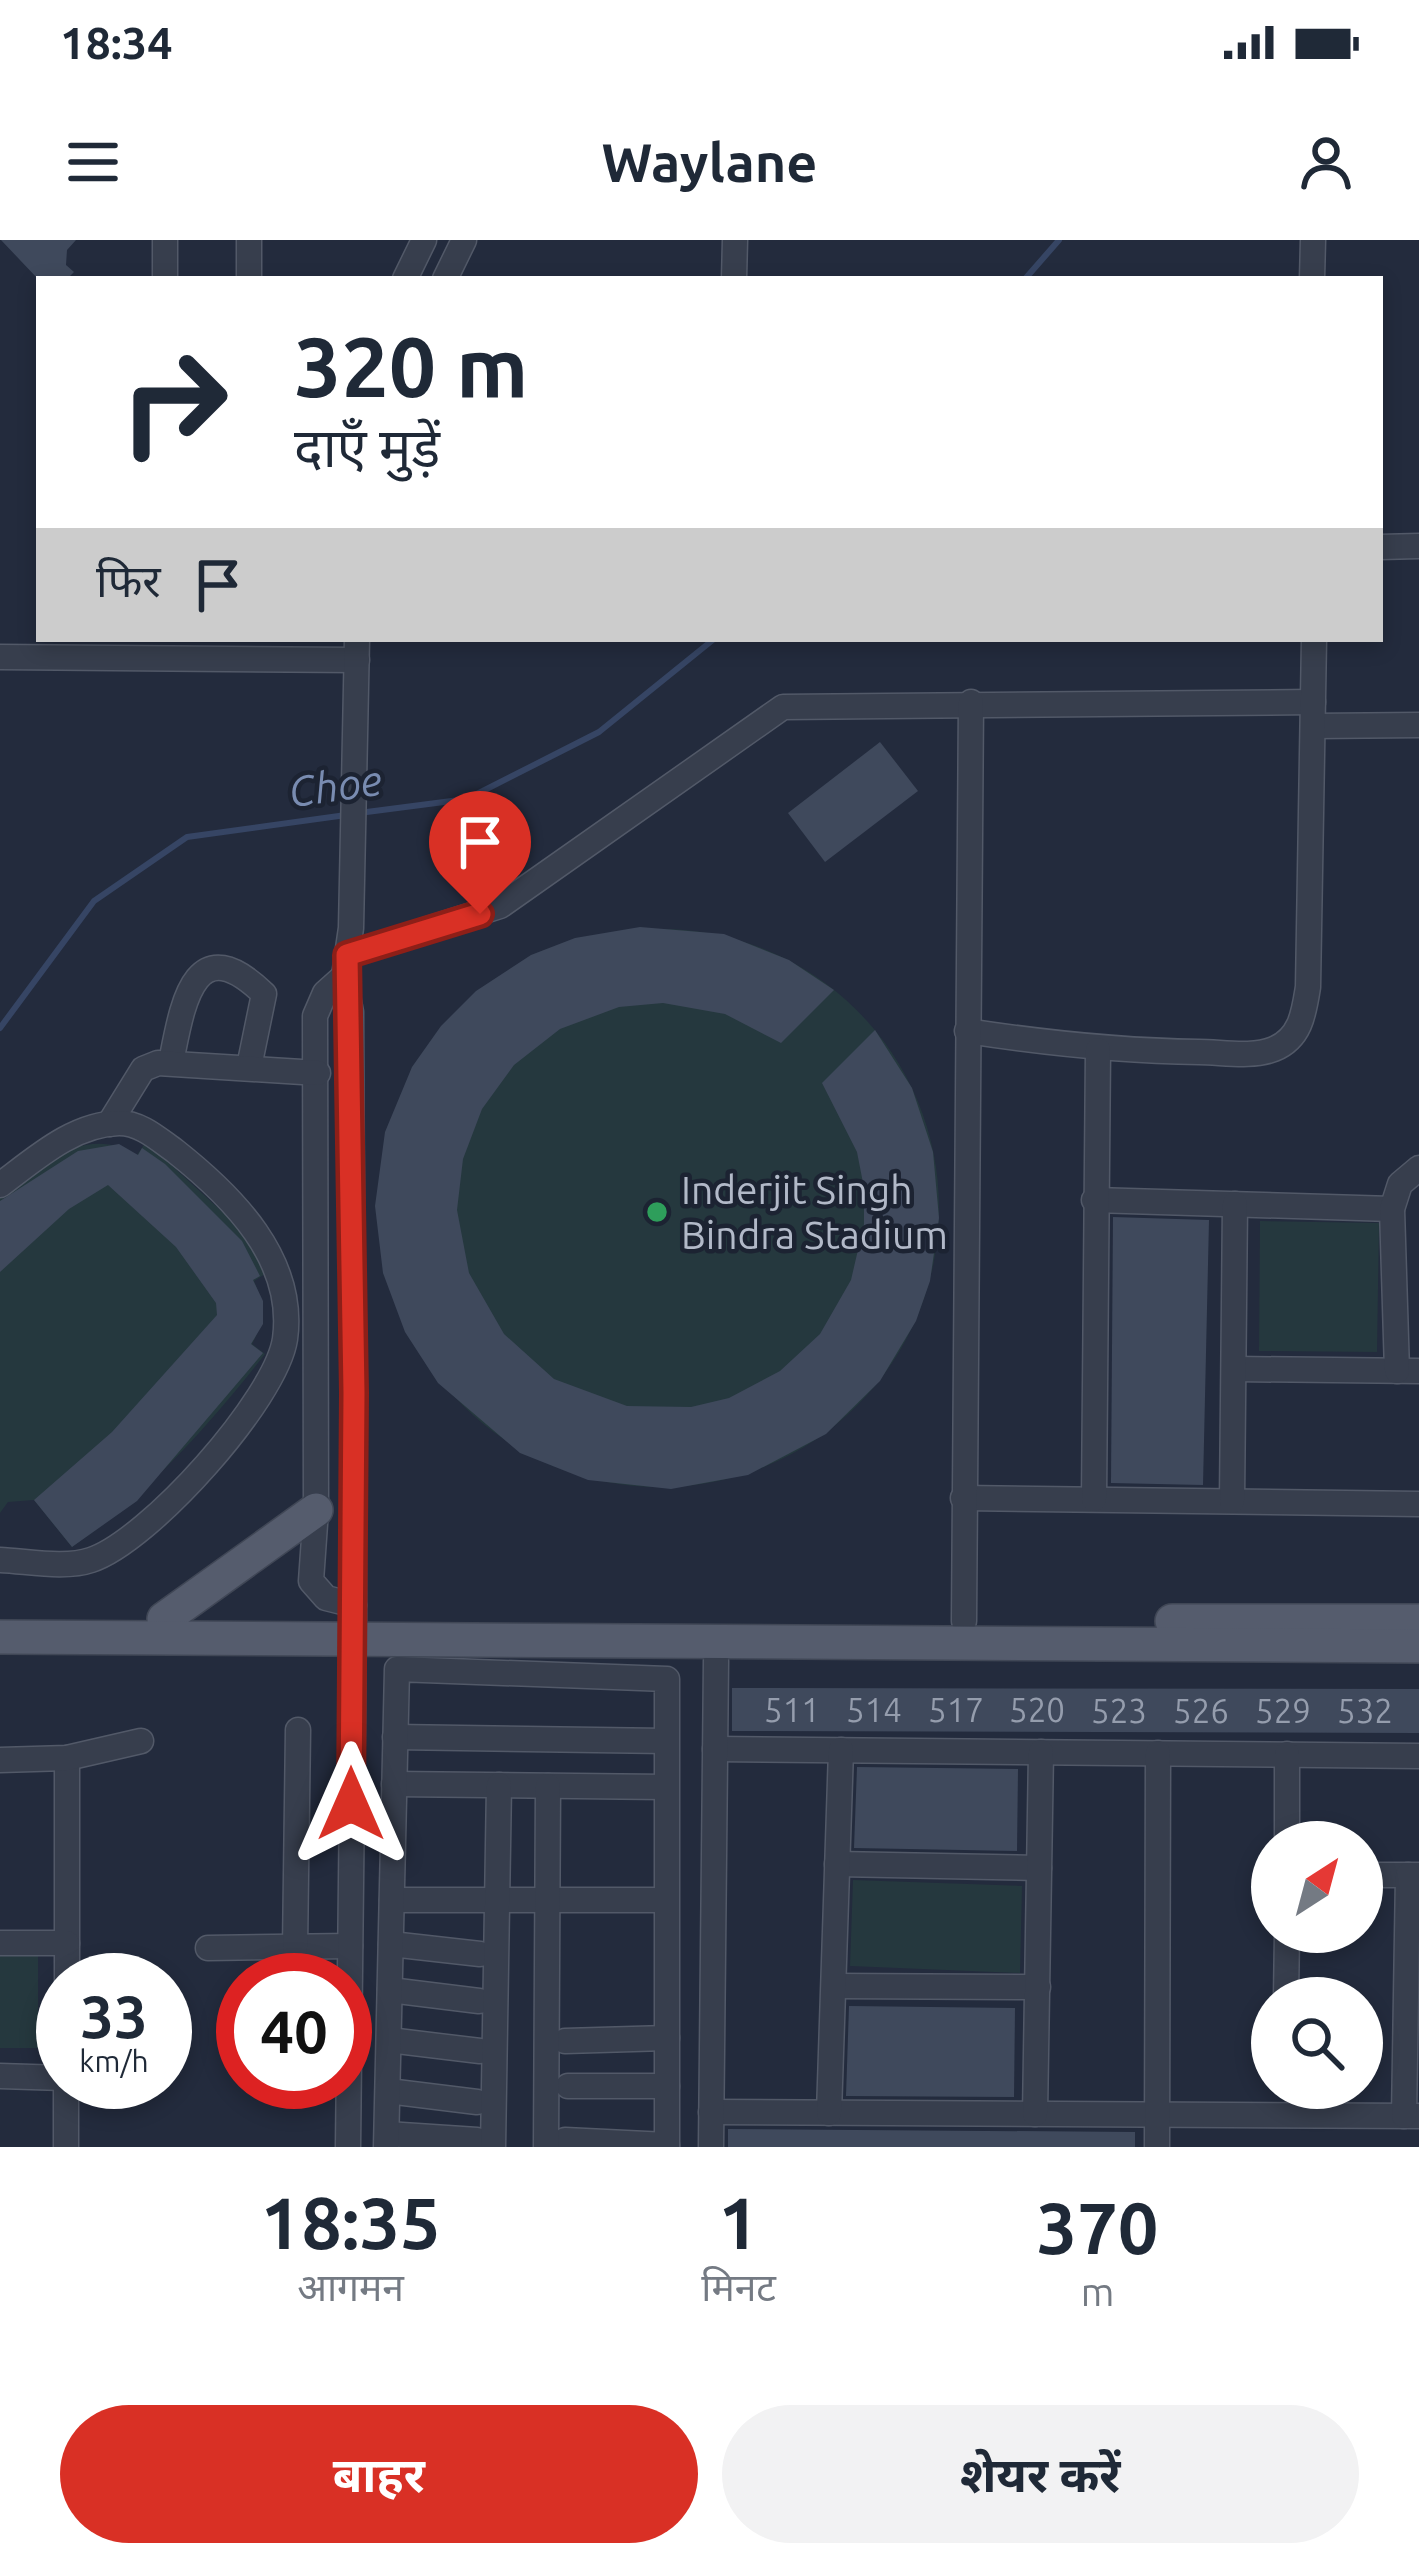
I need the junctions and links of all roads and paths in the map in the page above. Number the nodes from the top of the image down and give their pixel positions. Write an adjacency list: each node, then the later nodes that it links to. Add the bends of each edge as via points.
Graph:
1 (165, 240): 6 (street)
2 (249, 240): 7 (street)
3 (424, 240): 8 (street)
4 (464, 240): 9 (street)
5 (735, 240): 10 (street)
6 (165, 276)
7 (249, 276)
8 (406, 276)
9 (446, 276)
10 (734, 276)
11 (1419, 546): 12 (street)
12 (1383, 547)
13 (1314, 642): 18 (street)
14 (166, 649): 15 (street); 16 (street)
15 (357, 650): 20 (street)
16 (0, 657)
17 (971, 702): 18 (street); 20 (street, via 771,712 500,906); 21 (street)
18 (1313, 714): 19 (street); 22 (street, via 1308,987 1295,1033 1274,1049 1246,1053)
19 (1419, 725)
20 (346, 966): 25 (street, via 318,1004); 35 (street)
21 (967, 1031): 22 (street); 36 (street)
22 (1098, 1050): 29 (street)
23 (171, 1062): 24 (street); 24 (street, via 188,985 223,969 264,994); 26 (street, via 143,1070)
24 (249, 1067): 25 (street)
25 (318, 1073): 34 (street)
26 (109, 1124): 28 (street, via 53,1146); 41 (street, via 148,1131 251,1225 284,1291 285,1338 259,1402 124,1541 91,1560)
27 (1419, 1168): 31 (street, via 1400,1184)
28 (0, 1185)
29 (1094, 1200): 30 (street); 37 (street)
30 (1235, 1204): 31 (street); 32 (street)
31 (1392, 1209): 33 (street)
32 (1236, 1369): 33 (street); 38 (street)
33 (1408, 1371)
34 (317, 1389): 35 (street); 40 (street)
35 (354, 1393): 44 (street)
36 (963, 1498): 37 (street); 45 (street)
37 (1094, 1499): 38 (street)
38 (1232, 1501): 39 (street)
39 (1419, 1504)
40 (316, 1510): 43 (main road); 44 (street, via 311,1581)
41 (0, 1560)
42 (0, 1618): 43 (main road)
43 (164, 1619): 44 (main road)
44 (354, 1621): 45 (main road); 47 (main road); 48 (main road); 70 (street)
45 (964, 1621): 46 (main road)
46 (1419, 1621)
47 (0, 1637)
48 (1419, 1646)
49 (716, 1660): 54 (street)
50 (298, 1730): 80 (street)
51 (395, 1737): 53 (street); 53 (street, via 397,1669 667,1679); 62 (street)
52 (141, 1741): 60 (street)
53 (666, 1741): 65 (street)
54 (716, 1748): 55 (street); 100 (street)
55 (841, 1750): 56 (street); 67 (street)
56 (1041, 1752): 57 (street); 68 (street)
57 (1158, 1753): 58 (street); 103 (street)
58 (1287, 1754): 59 (street); 66 (street)
59 (1419, 1756)
60 (67, 1758): 61 (street); 76 (street)
61 (0, 1760)
62 (394, 1784): 63 (street); 71 (street)
63 (499, 1785): 64 (street); 72 (street)
64 (548, 1786): 65 (street); 73 (street)
65 (666, 1787): 74 (street)
66 (1287, 1821)
67 (837, 1864): 68 (street); 83 (street)
68 (1039, 1868): 84 (street)
69 (1413, 1875): 87 (street)
70 (350, 1888): 71 (street); 78 (street)
71 (392, 1894): 72 (street); 77 (street)
72 (496, 1900): 73 (street); 107 (street)
73 (548, 1900): 74 (street); 108 (street)
74 (666, 1900): 88 (street)
75 (0, 1942): 76 (street)
76 (67, 1943): 81 (street)
77 (391, 1944): 82 (street); 85 (street)
78 (350, 1946): 80 (street); 111 (street)
79 (208, 1948): 80 (street)
80 (295, 1948)
81 (67, 1953)
82 (480, 1954)
83 (834, 1986): 84 (street); 101 (street)
84 (1038, 1987): 102 (street)
85 (390, 1990): 86 (street); 89 (street)
86 (479, 2001)
87 (1412, 2001): 105 (street)
88 (667, 2038): 90 (street); 95 (street)
89 (389, 2040): 91 (street); 96 (street)
90 (565, 2041)
91 (480, 2051)
92 (0, 2076): 93 (street)
93 (36, 2078)
94 (568, 2086): 95 (street)
95 (667, 2086): 109 (street)
96 (388, 2091): 97 (street); 106 (street)
97 (477, 2102)
98 (65, 2109): 110 (street)
99 (1286, 2109): 104 (street)
100 (711, 2112): 101 (street); 112 (street)
101 (829, 2113): 102 (street)
102 (1035, 2114): 103 (street)
103 (1156, 2115): 104 (street); 113 (street)
104 (1286, 2115): 105 (street)
105 (1412, 2116)
106 (387, 2140): 107 (street)
107 (485, 2144)
108 (556, 2144): 109 (street)
109 (667, 2146)
110 (67, 2147)
111 (348, 2147)
112 (711, 2147)
113 (1156, 2147)

